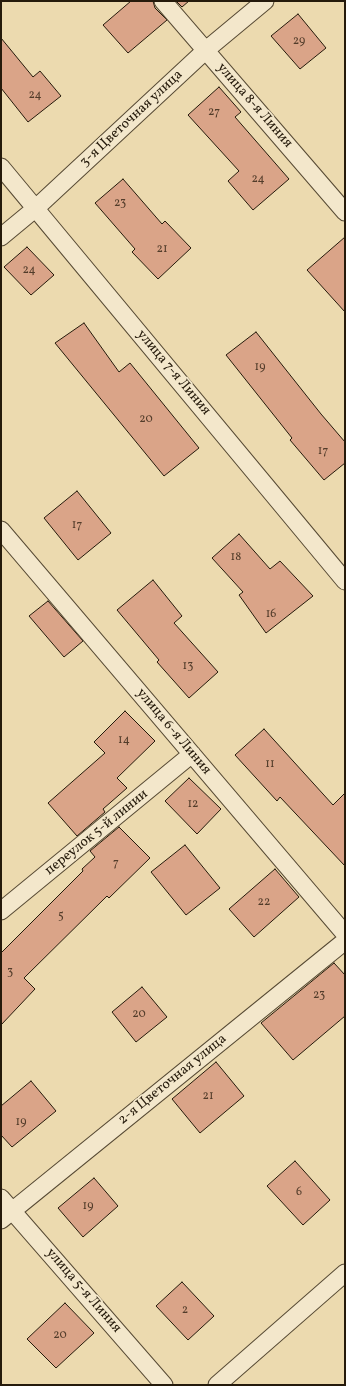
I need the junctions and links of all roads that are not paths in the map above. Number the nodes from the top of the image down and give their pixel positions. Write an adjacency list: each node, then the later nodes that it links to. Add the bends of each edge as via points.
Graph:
1 (163, 1): 3 (lane, улица 8-я Линия)
2 (265, 1): 3 (lane, 3-я Цветочная улица)
3 (206, 50): 5 (lane, 3-я Цветочная улица); 6 (lane, улица 8-я Линия)
4 (1, 167): 5 (lane, улица 7-я Линия)
5 (36, 208): 7 (lane, 3-я Цветочная улица); 9 (lane, улица 7-я Линия)
6 (345, 212)
7 (1, 237)
8 (1, 530): 10 (lane, улица 6-я Линия)
9 (345, 581)
10 (192, 754): 11 (lane, переулок 5-й линии); 12 (lane, улица 6-я Линия)
11 (1, 912)
12 (345, 934)
13 (345, 941): 15 (lane, 2-я Цветочная улица)
14 (1, 1198): 15 (lane, улица 5-я Линия)
15 (7, 1215): 17 (lane, улица 5-я Линия)
16 (345, 1273): 18 (lane)
17 (164, 1385)
18 (217, 1385)

